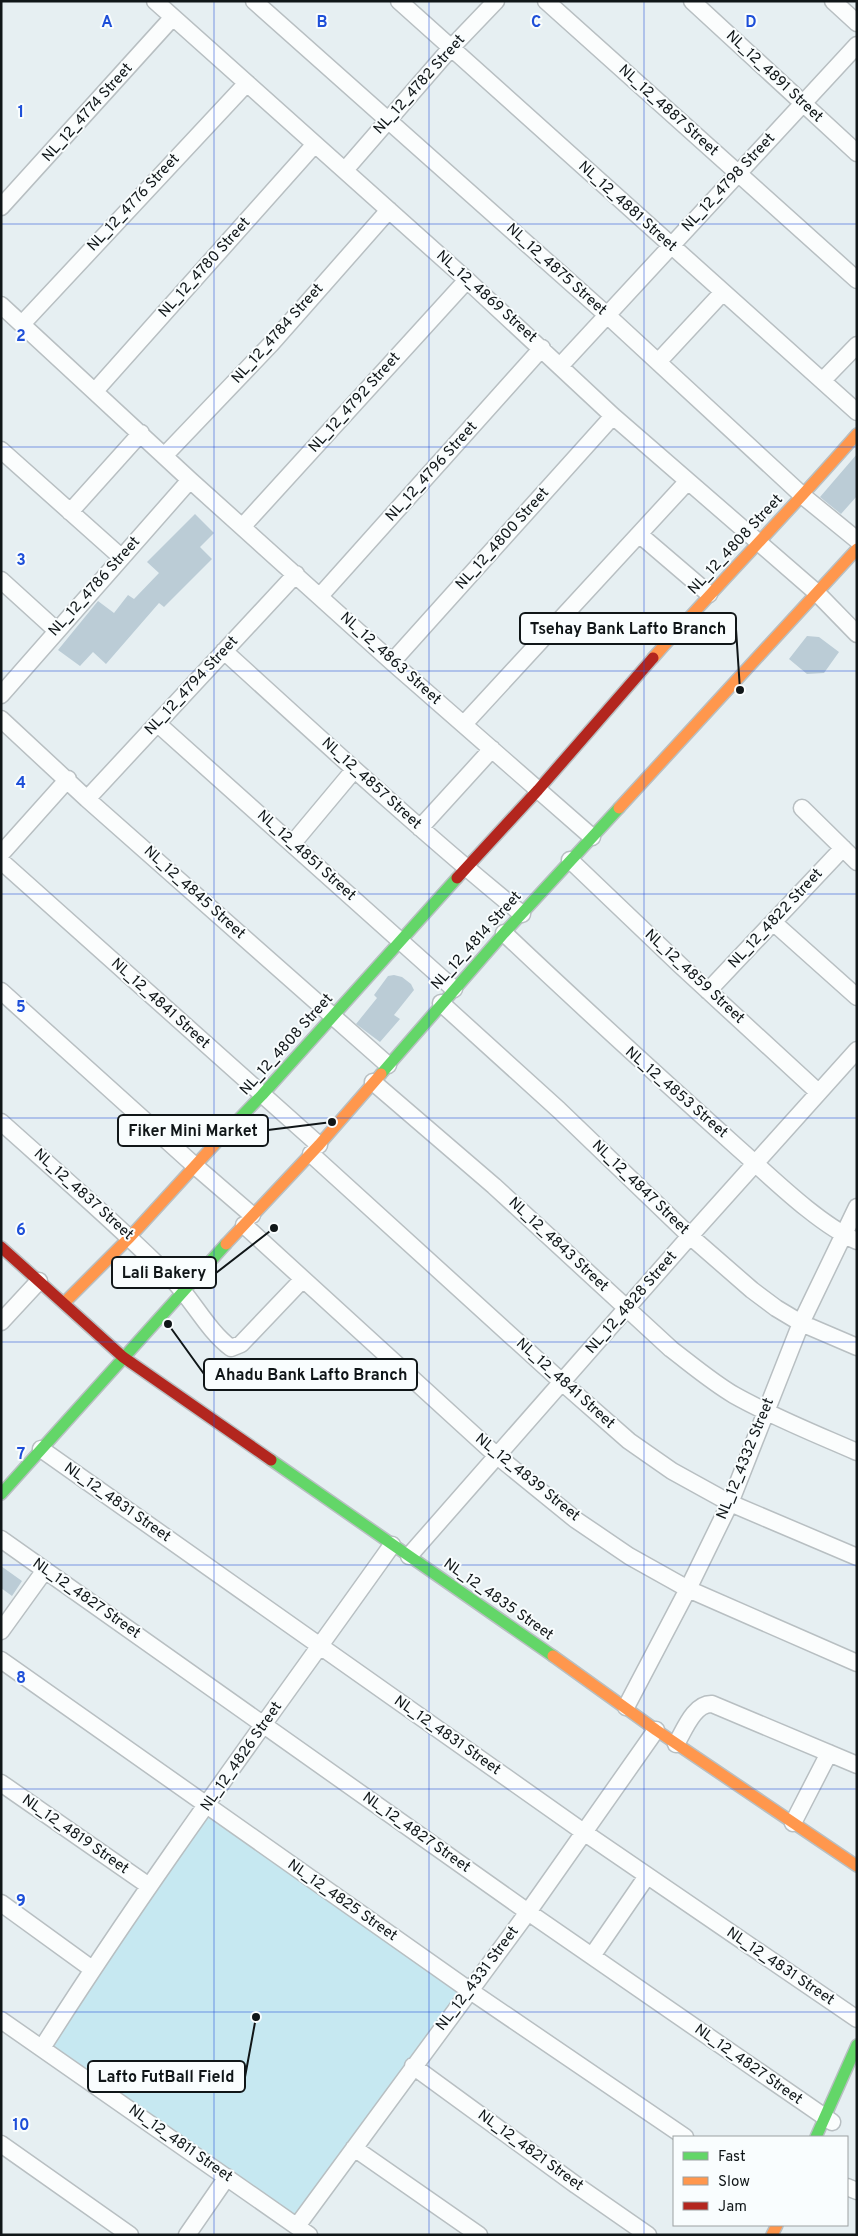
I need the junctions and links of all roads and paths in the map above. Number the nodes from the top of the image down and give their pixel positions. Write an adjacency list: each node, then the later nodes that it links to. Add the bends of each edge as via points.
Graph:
1 (155, 1): 8 (street, NL_12_4869 Street)
2 (254, 1): 14 (street, NL_12_4875 Street)
3 (399, 1): 11 (street, NL_12_4881 Street)
4 (496, 1): 11 (street, NL_12_4782 Street)
5 (546, 1): 18 (street, NL_12_4887 Street)
6 (692, 1): 13 (street, NL_12_4891 Street)
7 (833, 1): 9 (street)
8 (173, 17): 12 (street, NL_12_4869 Street); 19 (street, NL_12_4774 Street)
9 (857, 23)
10 (857, 45): 13 (street, NL_12_4798 Street)
11 (450, 49): 14 (street, NL_12_4782 Street); 21 (street, NL_12_4881 Street)
12 (247, 83): 15 (street, NL_12_4869 Street); 27 (street, NL_12_4776 Street)
13 (803, 104): 16 (street, NL_12_4891 Street); 18 (street, NL_12_4798 Street)
14 (387, 120): 17 (street, NL_12_4782 Street); 26 (street, NL_12_4875 Street)
15 (315, 144): 17 (street, NL_12_4869 Street); 33 (street, NL_12_4780 Street)
16 (857, 153)
17 (345, 170): 20 (street, NL_12_4869 Street)
18 (738, 174): 21 (street, NL_12_4798 Street); 23 (street, NL_12_4887 Street)
19 (1, 208)
20 (388, 210): 22 (street, NL_12_4869 Street); 39 (street, NL_12_4784 Street, via 271,344)
21 (670, 246): 24 (street, NL_12_4881 Street); 26 (street, NL_12_4798 Street)
22 (467, 280): 29 (street, NL_12_4869 Street); 44 (street, NL_12_4792 Street)
23 (857, 280)
24 (723, 292): 30 (street); 32 (street, NL_12_4881 Street)
25 (1, 305): 27 (street)
26 (607, 315): 30 (street, NL_12_4875 Street); 31 (street, NL_12_4798 Street)
27 (22, 324): 33 (street)
28 (857, 345): 32 (street)
29 (542, 348): 31 (street, NL_12_4869 Street); 54 (street, NL_12_4796 Street)
30 (658, 362): 42 (street, NL_12_4875 Street)
31 (560, 365): 35 (street, NL_12_4869 Street)
32 (823, 380): 34 (street, NL_12_4881 Street)
33 (95, 391): 36 (street)
34 (857, 412)
35 (613, 416): 41 (street, NL_12_4869 Street); 58 (street, NL_12_4800 Street)
36 (141, 433): 39 (street); 43 (street)
37 (857, 434): 42 (street, NL_12_4808 Street)
38 (1, 450): 43 (street)
39 (165, 455): 40 (street, NL_12_4863 Street)
40 (190, 480): 44 (street, NL_12_4863 Street); 49 (street, NL_12_4786 Street)
41 (688, 482): 45 (street); 47 (street, NL_12_4869 Street)
42 (803, 496): 46 (street, NL_12_4875 Street); 47 (street, NL_12_4808 Street)
43 (70, 512): 49 (street)
44 (243, 526): 50 (street, NL_12_4863 Street)
45 (640, 535): 53 (street); 62 (street)
46 (857, 540)
47 (759, 542): 52 (street, NL_12_4869 Street); 53 (street, NL_12_4808 Street)
48 (857, 549): 52 (street, NL_12_4814 Street)
49 (121, 557): 55 (street, NL_12_4786 Street)
50 (296, 574): 54 (street, NL_12_4863 Street); 57 (street, NL_12_4794 Street)
51 (1, 580): 55 (street)
52 (817, 593): 56 (street, NL_12_4869 Street); 70 (street, NL_12_4814 Street)
53 (709, 594): 66 (street, NL_12_4808 Street)
54 (320, 596): 58 (street, NL_12_4863 Street)
55 (56, 630): 59 (street, NL_12_4786 Street)
56 (857, 634)
57 (224, 651): 61 (street, NL_12_4794 Street); 64 (street, NL_12_4857 Street)
58 (392, 662): 62 (street, NL_12_4863 Street)
59 (1, 694)
60 (1, 719): 65 (street, NL_12_4845 Street)
61 (158, 724): 67 (street, NL_12_4794 Street); 71 (street, NL_12_4851 Street)
62 (464, 724): 63 (street, NL_12_4863 Street)
63 (492, 749): 66 (street, NL_12_4863 Street); 69 (street)
64 (354, 770): 69 (street, NL_12_4857 Street); 71 (street)
65 (68, 779): 67 (street, NL_12_4845 Street); 73 (street)
66 (538, 790): 70 (street, NL_12_4863 Street); 77 (street, NL_12_4808 Street)
67 (88, 799): 87 (street, NL_12_4845 Street)
68 (802, 808): 72 (street)
69 (420, 828): 77 (street, NL_12_4857 Street)
70 (592, 838): 74 (street, NL_12_4814 Street)
71 (293, 843): 81 (street, NL_12_4851 Street)
72 (843, 848): 76 (street); 79 (street, NL_12_4822 Street)
73 (1, 854)
74 (570, 860): 78 (street, NL_12_4814 Street); 84 (street, NL_12_4859 Street)
75 (1, 861): 92 (street, NL_12_4841 Street)
76 (857, 862)
77 (465, 868): 78 (street, NL_12_4857 Street); 81 (street, NL_12_4808 Street)
78 (522, 914): 80 (street, NL_12_4814 Street)
79 (773, 922): 84 (street, NL_12_4822 Street); 85 (street)
80 (504, 933): 82 (street, NL_12_4814 Street); 95 (street, NL_12_4853 Street, via 618,1042)
81 (399, 941): 82 (street, NL_12_4851 Street); 87 (street, NL_12_4808 Street)
82 (454, 989): 86 (street, NL_12_4814 Street)
83 (1, 991): 96 (street, NL_12_4839 Street)
84 (708, 991): 91 (street, NL_12_4859 Street)
85 (857, 997)
86 (441, 1003): 89 (street, NL_12_4814 Street); 99 (street, NL_12_4847 Street)
87 (333, 1017): 89 (street, NL_12_4845 Street); 92 (street, NL_12_4808 Street)
88 (857, 1050): 91 (street, NL_12_4828 Street)
89 (388, 1065): 90 (street, NL_12_4814 Street)
90 (373, 1082): 94 (street, NL_12_4814 Street); 107 (street, NL_12_4843 Street, via 494,1186)
91 (818, 1092): 95 (street, NL_12_4828 Street)
92 (262, 1095): 94 (street, NL_12_4841 Street); 96 (street, NL_12_4808 Street)
93 (1, 1122): 100 (street, NL_12_4837 Street)
94 (315, 1150): 98 (street, NL_12_4814 Street); 112 (street, NL_12_4841 Street)
95 (756, 1163): 99 (street, NL_12_4828 Street); 101 (street, NL_12_4853 Street)
96 (194, 1165): 98 (street, NL_12_4839 Street); 100 (street, NL_12_4808 Street)
97 (857, 1207): 101 (street, NL_12_4332 Street)
98 (248, 1220): 103 (street, NL_12_4839 Street); 105 (street, NL_12_4814 Street)
99 (690, 1236): 107 (street, NL_12_4828 Street); 109 (street, NL_12_4847 Street, via 752,1290)
100 (130, 1237): 105 (street, NL_12_4837 Street); 106 (street, NL_12_4808 Street)
101 (850, 1238): 109 (street, NL_12_4332 Street)
102 (1, 1247): 104 (street, NL_12_4835 Street)
103 (303, 1279): 105 (street, NL_12_4837 Street, via 241,1344 231,1348); 116 (street, NL_12_4839 Street)
104 (39, 1282): 106 (street, NL_12_4835 Street); 108 (street)
105 (184, 1291): 111 (street, NL_12_4814 Street)
106 (64, 1303): 111 (street, NL_12_4835 Street)
107 (626, 1308): 112 (street, NL_12_4828 Street); 113 (street, NL_12_4843 Street, via 671,1349 732,1394)
108 (1, 1322)
109 (801, 1323): 110 (street, NL_12_4847 Street); 113 (street, NL_12_4332 Street)
110 (857, 1347)
111 (123, 1357): 114 (street, NL_12_4814 Street); 120 (street, NL_12_4835 Street)
112 (563, 1383): 116 (street, NL_12_4828 Street); 118 (street, NL_12_4841 Street, via 629,1441 672,1471)
113 (766, 1412): 115 (street, NL_12_4843 Street); 118 (street, NL_12_4332 Street)
114 (41, 1449): 117 (street, NL_12_4814 Street); 126 (street, NL_12_4831 Street)
115 (857, 1452)
116 (496, 1455): 121 (street, NL_12_4828 Street); 124 (street, NL_12_4839 Street, via 576,1520)
117 (1, 1494)
118 (730, 1503): 122 (street, NL_12_4841 Street); 124 (street, NL_12_4332 Street)
119 (1, 1539): 123 (street, NL_12_4827 Street)
120 (392, 1545): 121 (street, NL_12_4835 Street); 126 (street, NL_12_4826 Street)
121 (409, 1556): 129 (street, NL_12_4835 Street)
122 (857, 1557)
123 (45, 1570): 125 (street); 130 (street, NL_12_4827 Street)
124 (688, 1590): 128 (street, NL_12_4839 Street); 129 (street, NL_12_4332 Street)
125 (1, 1631)
126 (320, 1647): 130 (street, NL_12_4826 Street); 138 (street, NL_12_4831 Street)
127 (1, 1660): 136 (street, NL_12_4825 Street)
128 (857, 1663)
129 (626, 1707): 131 (street, NL_12_4835 Street)
130 (264, 1725): 136 (street, NL_12_4826 Street); 143 (street, NL_12_4827 Street)
131 (656, 1730): 132 (street, NL_12_4835 Street); 138 (street, NL_12_4331 Street)
132 (676, 1744): 133 (street, via 705,1703); 137 (street, NL_12_4835 Street)
133 (829, 1753): 134 (street); 137 (street)
134 (857, 1765)
135 (1, 1783): 141 (street, NL_12_4819 Street)
136 (207, 1806): 141 (street, NL_12_4826 Street); 146 (street, NL_12_4825 Street)
137 (794, 1823): 139 (street, NL_12_4835 Street)
138 (585, 1833): 140 (street, NL_12_4831 Street); 143 (street, NL_12_4331 Street)
139 (857, 1866)
140 (647, 1876): 144 (street); 147 (street, NL_12_4831 Street)
141 (148, 1886): 145 (street, NL_12_4826 Street)
142 (1, 1903): 145 (street)
143 (528, 1912): 144 (street, NL_12_4827 Street); 146 (street, NL_12_4331 Street)
144 (592, 1956): 153 (street, NL_12_4827 Street)
145 (92, 1969): 150 (street, NL_12_4826 Street)
146 (469, 1990): 151 (street, NL_12_4331 Street); 154 (street, NL_12_4825 Street)
147 (857, 2019)
148 (1, 2020): 150 (street, NL_12_4811 Street)
149 (857, 2045): 153 (street)
150 (42, 2048): 158 (street, NL_12_4811 Street)
151 (414, 2066): 157 (street, NL_12_4331 Street); 163 (street, NL_12_4821 Street)
152 (857, 2072): 153 (street)
153 (829, 2126): 155 (street)
154 (684, 2136)
155 (817, 2136)
156 (1, 2144): 160 (street)
157 (354, 2148): 159 (street, NL_12_4331 Street); 162 (street)
158 (227, 2177): 159 (street, NL_12_4811 Street); 161 (street)
159 (303, 2230)
160 (130, 2235)
161 (187, 2235)
162 (478, 2235)
163 (648, 2235)

